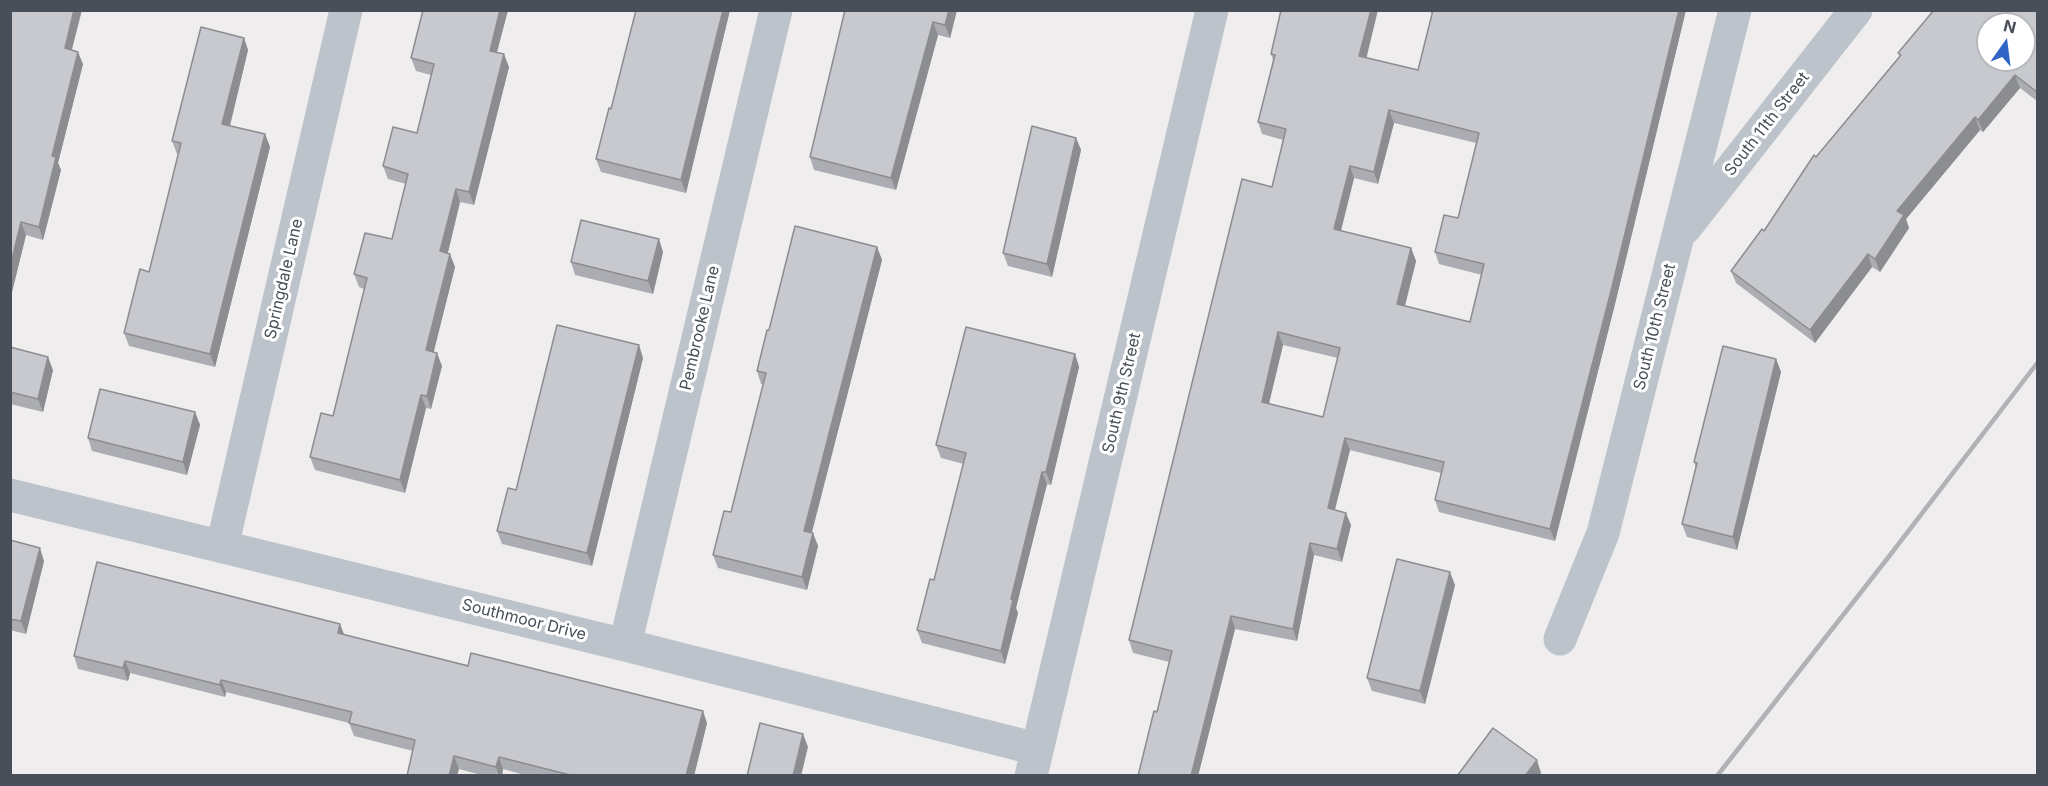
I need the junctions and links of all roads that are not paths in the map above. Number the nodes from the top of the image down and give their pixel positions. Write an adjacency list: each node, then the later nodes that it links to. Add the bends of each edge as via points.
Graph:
1 (346, 10): 8 (street, Springdale Lane)
2 (776, 10): 10 (street, Pembrooke Lane)
3 (1212, 10): 11 (street, South 9th Street)
4 (1735, 10): 6 (street, South 10th Street)
5 (1856, 10): 6 (street, South 11th Street)
6 (1677, 237): 9 (street, South 10th Street, via 1603,533)
7 (10, 495): 8 (street, Southmoor Drive)
8 (222, 547): 10 (street, Southmoor Drive)
9 (1560, 639)
10 (625, 645): 11 (street, Southmoor Drive)
11 (1034, 762)

